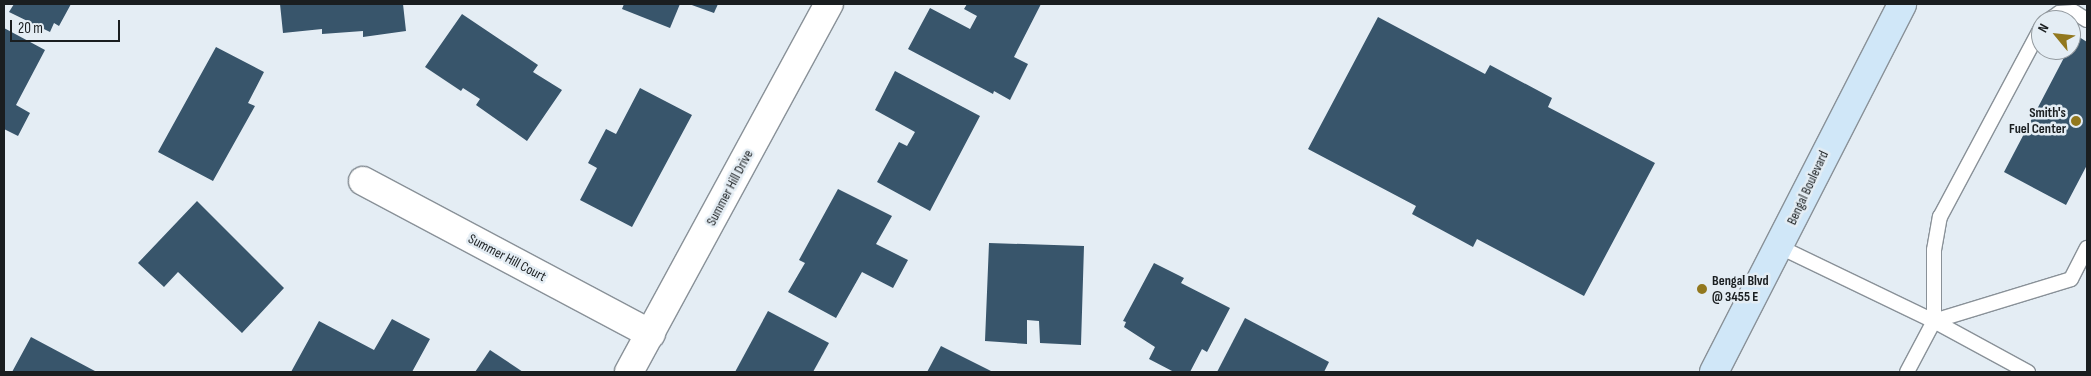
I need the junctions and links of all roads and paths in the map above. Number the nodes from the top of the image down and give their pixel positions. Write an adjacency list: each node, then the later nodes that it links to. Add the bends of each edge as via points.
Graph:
1 (829, 4): 8 (street, Summer Hill Drive)
2 (1902, 4): 5 (main road, Bengal Boulevard, via 1829,143)
3 (2031, 47): 7 (lane, via 1940,217 1934,250)
4 (363, 181): 8 (street, Summer Hill Court)
5 (1780, 248): 7 (lane); 10 (main road, Bengal Boulevard)
6 (2087, 248): 7 (lane, via 2071,279)
7 (1934, 321): 11 (lane); 12 (lane)
8 (651, 334): 9 (street, Summer Hill Drive)
9 (629, 372)
10 (1714, 372)
11 (1907, 372)
12 (2028, 372)

